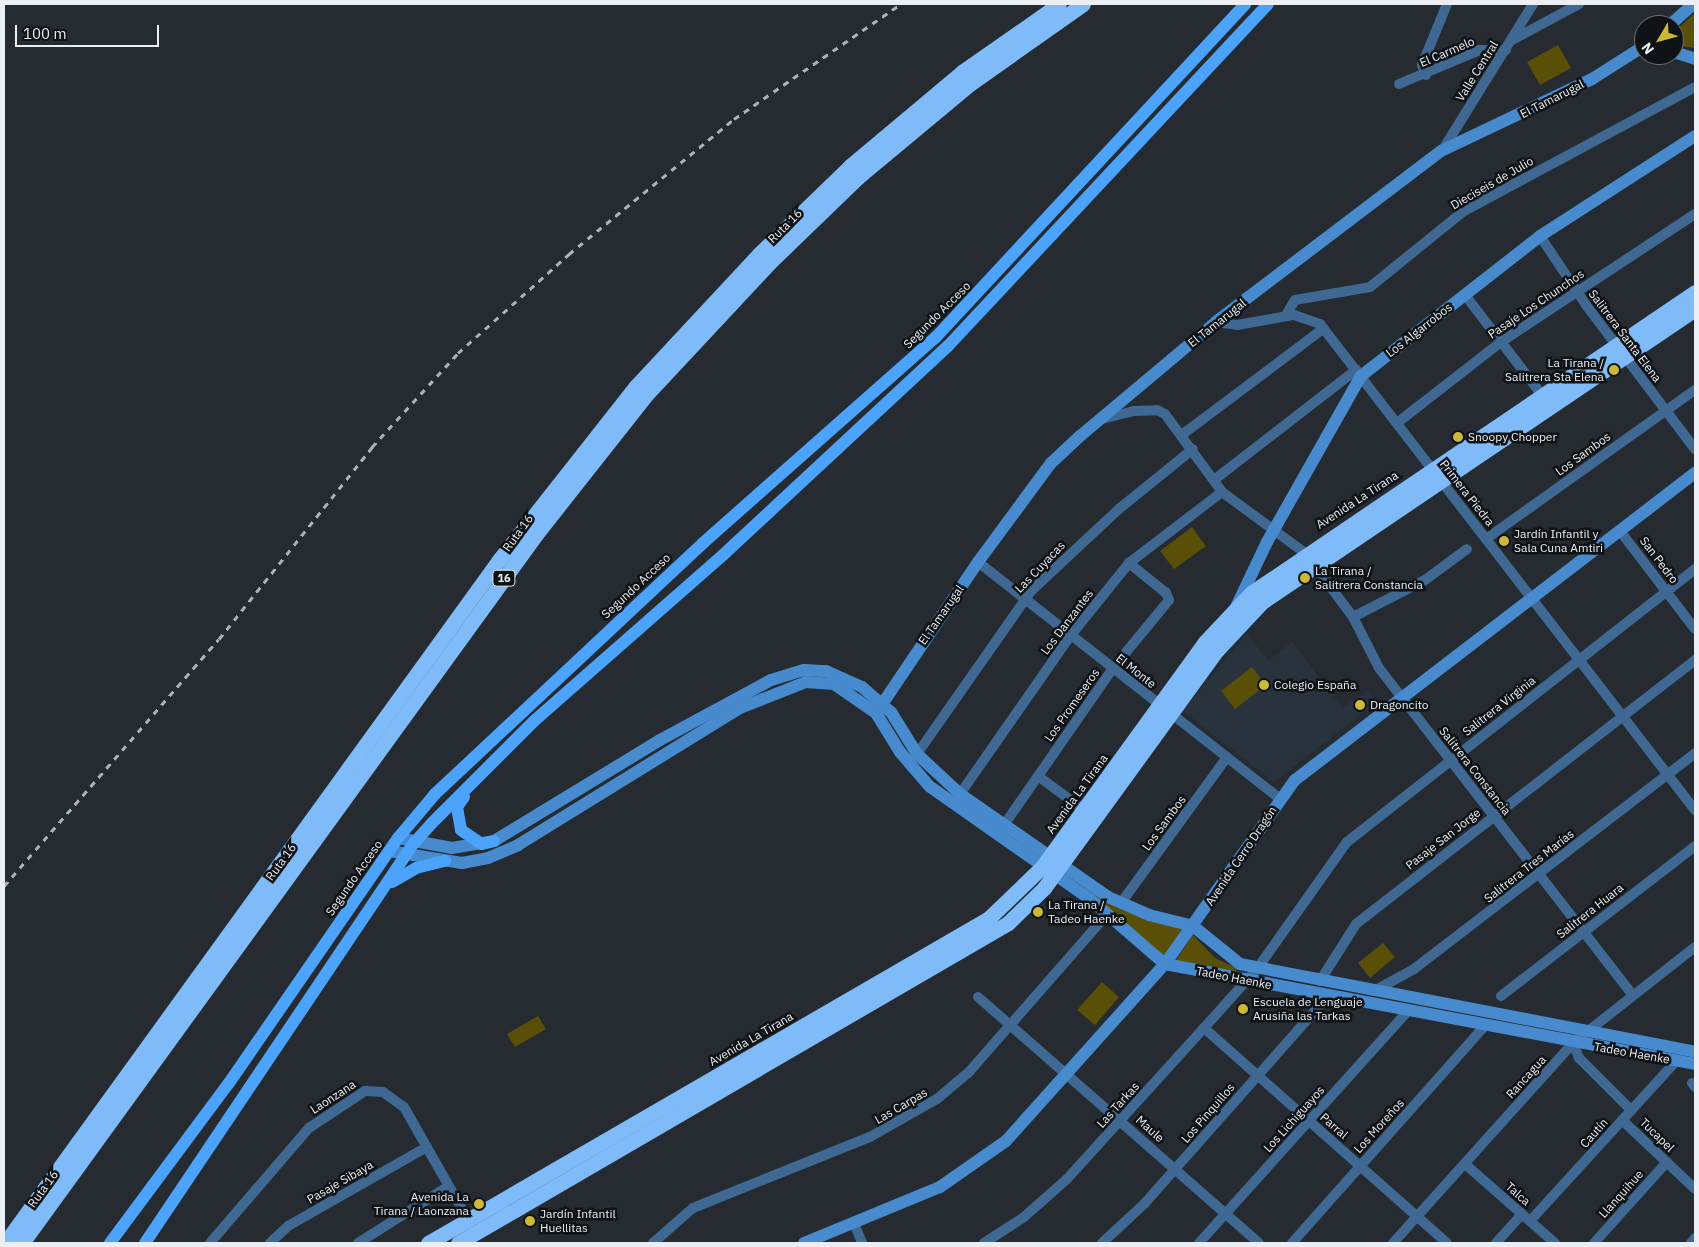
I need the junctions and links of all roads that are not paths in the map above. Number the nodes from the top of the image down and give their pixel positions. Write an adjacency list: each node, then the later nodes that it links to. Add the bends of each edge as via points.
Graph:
1 (1059, 4): 129 (highway, Ruta 16 / 16, via 962,72 850,166 759,254 636,386 510,546)
2 (1083, 4): 130 (highway, Ruta 16 / 16, via 971,83 858,177 757,275 646,396 537,533)
3 (1245, 4): 77 (main road, Segundo Acceso, via 949,325 569,666 435,794)
4 (1268, 4): 68 (main road, via 948,346)
5 (1447, 4): 13 (street, via 1422,65)
6 (1533, 4): 10 (street, Valle Central)
7 (1579, 4): 10 (street)
8 (1693, 4): 9 (street)
9 (1681, 15)
10 (1511, 40): 11 (street, Valle Central)
11 (1506, 50): 13 (street, El Carmelo, via 1480,50); 17 (street, Valle Central)
12 (1634, 52): 17 (street, El Tamarugal, via 1592,79)
13 (1426, 75): 14 (street, El Carmelo)
14 (1399, 84)
15 (1695, 88): 24 (street, Dieciseis de Julio, via 1464,211 1370,288 1295,300)
16 (1695, 136): 19 (street, Los Algarrobos)
17 (1441, 151): 25 (street, El Tamarugal)
18 (1695, 214): 20 (street, Pasaje Los Chunchos)
19 (1540, 236): 20 (street, Salitrera Santa Elena); 22 (street, Los Algarrobos)
20 (1577, 292): 27 (street, Pasaje Los Chunchos); 28 (street, Salitrera Santa Elena)
21 (1695, 292): 28 (highway, Avenida La Tirana)
22 (1465, 295): 27 (street); 29 (street, Los Algarrobos)
23 (1695, 309): 28 (highway, Avenida La Tirana)
24 (1286, 315): 25 (street, Primera Piedra, via 1237,325); 26 (street, Primera Piedra, via 1306,316)
25 (1216, 322): 33 (street, El Tamarugal)
26 (1324, 328): 29 (street, Primera Piedra); 35 (street)
27 (1501, 342): 31 (street); 34 (street, Pasaje Los Chunchos)
28 (1620, 350): 31 (highway, Avenida La Tirana); 32 (street, Salitrera Santa Elena); 39 (highway, Avenida La Tirana)
29 (1359, 373): 34 (street, Primera Piedra); 40 (street); 43 (street, Los Algarrobos)
30 (1695, 390): 32 (street, Los Sambos)
31 (1542, 395): 39 (highway, Avenida La Tirana)
32 (1665, 410): 36 (street, Salitrera Santa Elena); 44 (street, Los Sambos)
33 (1102, 419): 35 (street, Salitrera Constancia, via 1157,410); 47 (street, El Tamarugal, via 1051,463)
34 (1397, 423): 39 (street, Primera Piedra)
35 (1183, 434): 37 (street, Salitrera Constancia)
36 (1695, 449)
37 (1193, 450): 40 (street, Salitrera Constancia); 52 (street, Las Cuyacas, via 1062,560)
38 (1695, 473): 42 (street, Avenida Cerro Dragón)
39 (1437, 474): 44 (street, Primera Piedra); 46 (highway, Avenida La Tirana)
40 (1214, 480): 41 (street, Salitrera Constancia)
41 (1222, 492): 43 (street, Salitrera Constancia); 48 (street, Los Danzantes)
42 (1620, 531): 50 (street, San Pedro); 51 (street, Avenida Cerro Dragón)
43 (1273, 532): 46 (street, Salitrera Constancia); 53 (street, Los Algarrobos)
44 (1486, 539): 51 (street, Primera Piedra)
45 (1467, 549): 54 (street, via 1426,580)
46 (1309, 558): 53 (highway, Avenida La Tirana); 54 (street, Salitrera Constancia); 62 (highway, Avenida La Tirana, via 1243,620)
47 (978, 562): 52 (street, El Monte); 61 (street, El Tamarugal)
48 (1129, 563): 56 (street, Los Danzantes); 59 (street, Los Promeseros, via 1166,593 1169,600)
49 (1695, 569): 50 (street, Salitrera Virginia)
50 (1667, 592): 55 (street, San Pedro); 57 (street, Salitrera Virginia)
51 (1532, 598): 57 (street, Primera Piedra); 60 (street, Avenida Cerro Dragón)
52 (1025, 599): 56 (street, El Monte); 65 (street, Las Cuyacas)
53 (1236, 607): 62 (highway, Avenida La Tirana)
54 (1353, 617): 60 (street, Salitrera Constancia, via 1374,659)
55 (1695, 628)
56 (1071, 636): 59 (street, El Monte); 71 (street, Los Danzantes)
57 (1579, 660): 63 (street, Primera Piedra); 67 (street, Salitrera Virginia)
58 (1695, 660): 63 (street, Pasaje San Jorge)
59 (1113, 668): 62 (street, El Monte); 70 (street, Los Promeseros)
60 (1402, 697): 67 (street, Salitrera Constancia); 72 (street, Avenida Cerro Dragón, via 1300,776)
61 (878, 708): 65 (street, Tadeo Haenke, via 891,712); 78 (street, via 862,687 826,671 804,670 771,680 660,740); 83 (street, via 834,684 799,685 740,708 518,845 476,861); 84 (street, Tadeo Haenke, via 900,752 929,786)
62 (1165, 709): 66 (street, El Monte); 73 (highway, Avenida La Tirana); 84 (highway, Avenida La Tirana)
63 (1622, 716): 69 (street, Primera Piedra); 75 (street, Pasaje San Jorge)
64 (1695, 753): 69 (street, Salitrera Tres Marías)
65 (917, 754): 71 (street, Tadeo Haenke)
66 (1227, 758): 72 (street, El Monte); 87 (street, Los Sambos)
67 (1450, 759): 75 (street, Salitrera Constancia); 93 (street, Salitrera Virginia, via 1346,842)
68 (494, 761): 78 (main road, via 456,814 461,830 470,838 482,844); 79 (main road)
69 (1668, 774): 74 (street, Primera Piedra); 85 (street, Salitrera Tres Marías)
70 (1038, 776): 73 (street); 76 (street, Los Promeseros)
71 (960, 794): 76 (street, Tadeo Haenke)
72 (1280, 799): 89 (street, Avenida Cerro Dragón)
73 (1084, 810): 84 (highway, Avenida La Tirana)
74 (1695, 810)
75 (1493, 815): 85 (street, Salitrera Constancia); 95 (street, Pasaje San Jorge, via 1356,924)
76 (1004, 825): 84 (street, Tadeo Haenke)
77 (398, 838): 79 (street); 81 (main road, Segundo Acceso)
78 (494, 841): 79 (street, via 463,848)
79 (414, 843): 82 (main road)
80 (1695, 846): 90 (street, Salitrera Huara)
81 (389, 851): 82 (street); 131 (main road, Segundo Acceso, via 229,1083)
82 (406, 855): 83 (street); 86 (main road)
83 (445, 861): 86 (main road, via 416,868)
84 (1052, 866): 87 (street, Tadeo Haenke); 88 (street, Tadeo Haenke); 127 (highway, Avenida La Tirana, via 975,927)
85 (1539, 874): 90 (street, Salitrera Constancia); 96 (street, Salitrera Tres Marías, via 1410,972)
86 (383, 890): 132 (main road)
87 (1121, 904): 89 (street, Tadeo Haenke)
88 (1108, 913): 92 (street, Tadeo Haenke); 102 (street, Las Carpas)
89 (1193, 926): 92 (street, Avenida Cerro Dragón); 93 (street, Tadeo Haenke, via 1231,959)
90 (1584, 932): 97 (street, Salitrera Constancia); 100 (street, Salitrera Huara)
91 (1695, 947): 97 (street, Rancagua)
92 (1165, 964): 94 (street, Tadeo Haenke); 110 (street, Avenida Cerro Dragón)
93 (1257, 968): 94 (street, Las Tarkas); 95 (street, Tadeo Haenke)
94 (1248, 980): 99 (street, Tadeo Haenke); 104 (street, Las Tarkas)
95 (1320, 981): 96 (street, Tadeo Haenke)
96 (1374, 991): 105 (street, Tadeo Haenke)
97 (1633, 995): 105 (street, Rancagua)
98 (978, 996): 102 (street, Maule)
99 (1328, 996): 101 (street, Tadeo Haenke); 111 (street, Los Pinquillos)
100 (1501, 996)
101 (1408, 1011): 103 (street, Tadeo Haenke); 115 (street, Los Lichiguayos)
102 (1012, 1023): 110 (street, Maule); 138 (street, Las Carpas, via 953,1087 921,1111 870,1138 701,1204 675,1220)
103 (1485, 1026): 106 (street, Tadeo Haenke); 119 (street, Los Moreños)
104 (1204, 1028): 111 (street, Parral); 113 (street, Las Tarkas)
105 (1586, 1032): 106 (street, Rancagua); 107 (street, Tadeo Haenke)
106 (1573, 1042): 108 (street, Tadeo Haenke); 112 (street, Tucapel, via 1579,1058); 118 (street, Rancagua)
107 (1695, 1052)
108 (1676, 1061): 109 (street, Tadeo Haenke); 112 (street, Cautín)
109 (1695, 1064)
110 (1069, 1074): 113 (street, Maule); 126 (street, Avenida Cerro Dragón, via 1018,1130 967,1171 927,1193)
111 (1258, 1076): 115 (street, Parral); 120 (street, Los Pinquillos)
112 (1631, 1110): 114 (street, Cautín)
113 (1121, 1120): 120 (street, Maule); 141 (street, Las Tarkas, via 1052,1193)
114 (1622, 1120): 117 (street, Tucapel); 125 (street, Cautín)
115 (1309, 1121): 119 (street, Parral); 123 (street, Los Lichiguayos)
116 (427, 1147): 121 (street, Laonzana); 133 (street, Laonzana, via 397,1100 375,1090 356,1094 309,1128); 134 (street, Pasaje Sibaya, via 288,1226)
117 (1667, 1162): 122 (street, Tucapel); 150 (street, Llanquihue)
118 (1465, 1164): 124 (street, Rancagua); 125 (street, Talca)
119 (1360, 1166): 124 (street, Parral); 145 (street, Los Moreños)
120 (1175, 1169): 123 (street, Maule); 142 (street, Los Pinquillos)
121 (449, 1186): 127 (street, Laonzana); 135 (street)
122 (1695, 1190)
123 (1226, 1213): 143 (street, Los Lichiguayos); 144 (street, Maule)
124 (1417, 1216): 146 (street, Rancagua); 147 (street, Parral)
125 (1526, 1218): 148 (street, Cautín); 149 (street, Talca)
126 (854, 1223): 139 (street, Avenida Cerro Dragón); 140 (street)
127 (472, 1227): 136 (highway, Avenida La Tirana); 137 (highway, Avenida La Tirana)
128 (1695, 1238): 151 (street)
129 (5, 1243)
130 (22, 1243)
131 (110, 1243)
132 (145, 1243)
133 (210, 1243)
134 (270, 1243)
135 (358, 1243)
136 (428, 1243)
137 (458, 1243)
138 (653, 1243)
139 (804, 1243)
140 (862, 1243)
141 (984, 1243)
142 (1102, 1243)
143 (1199, 1243)
144 (1259, 1243)
145 (1292, 1243)
146 (1393, 1243)
147 (1448, 1243)
148 (1496, 1243)
149 (1555, 1243)
150 (1594, 1243)
151 (1691, 1243)

